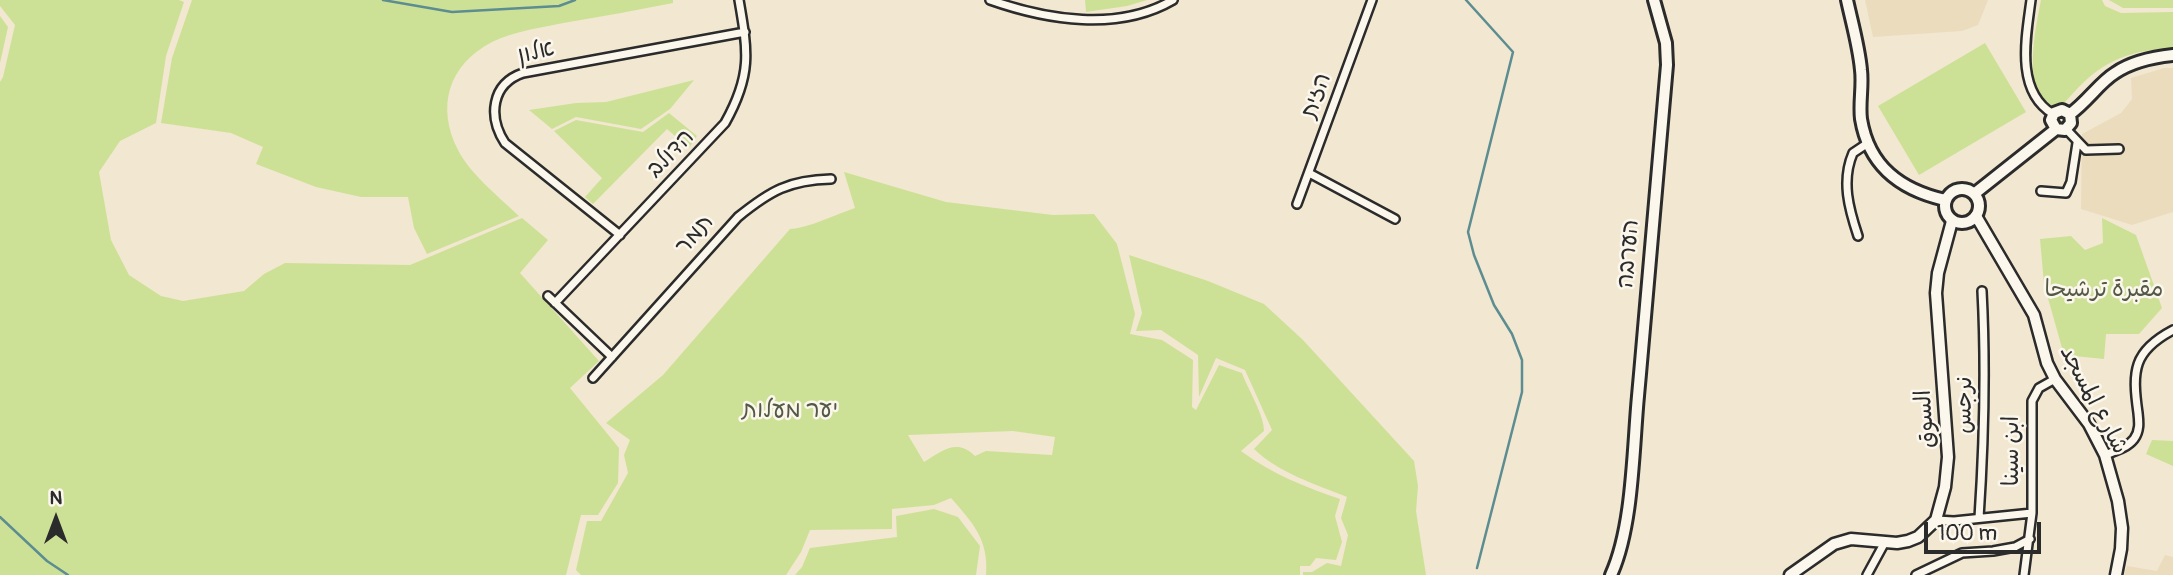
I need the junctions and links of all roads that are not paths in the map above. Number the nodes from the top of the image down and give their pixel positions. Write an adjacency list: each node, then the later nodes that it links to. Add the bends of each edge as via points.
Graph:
1 (739, 0): 8 (street, הדולב)
2 (990, 0): 3 (street, via 1022,11 1088,19 1140,14)
3 (1173, 0)
4 (1372, 0): 16 (street, הזית)
5 (1654, 0): 40 (main road, הערבה, via 1667,65 1626,513)
6 (1847, 0): 13 (main road, via 1861,69 1861,118)
7 (2031, 0): 10 (street, via 2030,88)
8 (745, 32): 25 (street, הדולב, via 742,90 725,123); 25 (street, אלון, via 523,73 498,92 494,114 505,143)
9 (2173, 55): 11 (main road, via 2135,63 2113,74)
10 (2053, 114): 11 (main road, via 2062,110); 12 (main road, via 2051,120)
11 (2070, 114): 12 (main road, via 2071,123)
12 (2061, 129): 14 (street); 19 (main road)
13 (1868, 143): 20 (main road, via 1886,173 1925,196); 26 (street, via 1853,153 1847,177 1847,205)
14 (2077, 143): 15 (street, via 2085,150); 18 (street, via 2066,193)
15 (2119, 149)
16 (1309, 173): 21 (street, הזית); 23 (street)
17 (831, 179): 31 (street, תמר, via 793,183 761,198 737,218)
18 (2041, 191)
19 (1974, 194): 20 (main road, via 1958,189); 22 (main road, via 1979,205)
20 (1945, 200): 24 (main road)
21 (1297, 204)
22 (1976, 216): 24 (main road, via 1962,223); 33 (street, شارع المسجد, via 2034,315)
23 (1395, 219)
24 (1952, 221): 37 (street, السوق, via 1936,293 1948,457)
25 (620, 235): 29 (street, הדולב)
26 (1858, 236)
27 (1982, 291): 36 (street, نرجس, via 1984,452)
28 (548, 296): 29 (street)
29 (555, 303): 31 (street)
30 (2173, 330): 34 (street, via 2148,347 2134,372 2139,421 2133,441)
31 (612, 357): 32 (street, תמר)
32 (593, 378)
33 (2055, 379): 34 (street, شارع المسجد, via 2089,424); 35 (street, ابن سينا, via 2039,388 2032,401)
34 (2105, 455): 45 (street, شارع المسجد, via 2122,528)
35 (2032, 513): 36 (street); 38 (street, ابن سينا)
36 (1979, 518): 37 (street)
37 (1936, 520): 39 (street, via 1918,537)
38 (2030, 539): 43 (street, via 2015,547 1962,553); 44 (street, ابن سينا)
39 (1885, 542): 41 (street, via 1852,539 1834,544); 42 (street)
40 (1611, 575)
41 (1790, 575)
42 (1867, 575)
43 (1916, 575)
44 (2024, 575)
45 (2116, 575)

